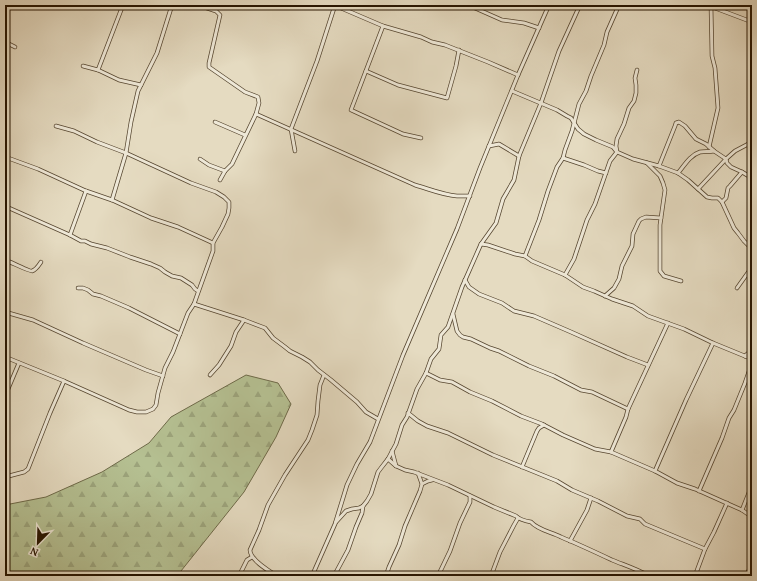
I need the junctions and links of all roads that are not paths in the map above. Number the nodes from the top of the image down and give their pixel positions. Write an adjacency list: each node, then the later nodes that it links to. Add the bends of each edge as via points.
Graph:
1 (123, 5): 17 (street)
2 (172, 5): 21 (street, via 157,54)
3 (198, 5): 24 (street, via 220,15 209,63 210,69 245,92 258,97)
4 (334, 5): 11 (street); 28 (street, via 317,61)
5 (468, 5): 12 (street, via 502,20)
6 (549, 5): 12 (street)
7 (580, 5): 23 (street, via 559,51)
8 (619, 5): 26 (street)
9 (709, 6): 10 (street); 33 (street, via 718,108)
10 (752, 22)
11 (383, 26): 15 (street); 19 (street)
12 (539, 28): 20 (street)
13 (5, 42): 14 (street)
14 (15, 47)
15 (459, 50): 19 (street, via 446,98 398,85); 20 (street)
16 (83, 66): 17 (street)
17 (98, 70): 21 (street, via 118,80)
18 (637, 70): 36 (street, via 636,93 617,139)
19 (366, 71): 30 (street, via 352,110 403,134)
20 (518, 75): 22 (street)
21 (141, 85): 37 (street)
22 (512, 91): 23 (street); 32 (street)
23 (541, 103): 26 (street); 38 (street)
24 (256, 114): 28 (street); 29 (street)
25 (215, 122): 29 (street)
26 (574, 122): 36 (street, via 584,134 613,147); 40 (street)
27 (56, 126): 37 (street)
28 (291, 130): 34 (street); 53 (street, via 415,185 456,196)
29 (246, 135): 45 (street, via 232,164)
30 (421, 138)
31 (752, 142): 42 (street, via 735,151)
32 (489, 146): 38 (street, via 499,144); 53 (street)
33 (709, 146): 35 (street); 44 (street, via 696,139 685,126 676,123)
34 (295, 151)
35 (714, 151): 42 (street); 48 (street, via 700,152)
36 (617, 152): 43 (street); 47 (street, via 610,161)
37 (126, 153): 54 (street); 60 (street, via 216,192 229,202 230,208)
38 (519, 156): 59 (street, via 514,180 505,195 496,223)
39 (8, 158): 52 (street)
40 (563, 158): 47 (street); 64 (street, via 557,167)
41 (200, 159): 45 (street)
42 (726, 160): 46 (street, via 731,167); 51 (street)
43 (648, 163): 44 (street); 57 (street, via 663,183)
44 (659, 166): 48 (street)
45 (225, 172): 50 (street)
46 (742, 172): 49 (street); 55 (street, via 728,188 726,198)
47 (606, 173): 68 (street, via 574,259)
48 (678, 173): 51 (street)
49 (752, 178)
50 (220, 180)
51 (698, 189): 55 (street, via 707,197 718,198)
52 (86, 192): 54 (street); 58 (street)
53 (470, 196): 100 (street)
54 (112, 200): 60 (street)
55 (722, 202): 63 (street, via 734,228)
56 (5, 208): 58 (street)
57 (661, 218): 70 (street, via 660,271 664,276); 75 (street, via 646,217 639,221 620,278)
58 (70, 235): 76 (street, via 160,268 172,276 181,278)
59 (484, 240): 61 (street); 62 (street)
60 (213, 243): 76 (street, via 213,251)
61 (481, 244): 62 (street); 69 (street)
62 (488, 245): 64 (street)
63 (752, 249)
64 (525, 256): 68 (street)
65 (5, 260): 66 (street, via 30,272)
66 (41, 262)
67 (752, 267): 74 (street)
68 (565, 275): 77 (street, via 582,287)
69 (465, 280): 71 (street); 73 (street)
70 (681, 281)
71 (469, 287): 73 (street); 91 (street, via 502,303 514,312 529,314)
72 (78, 288): 84 (street, via 129,308)
73 (462, 288): 81 (street)
74 (737, 288)
75 (611, 291): 77 (street); 78 (street)
76 (198, 292): 79 (street)
77 (605, 296): 78 (street)
78 (612, 299): 83 (street)
79 (194, 304): 82 (street); 84 (street)
80 (5, 312): 95 (street, via 33,320)
81 (453, 313): 92 (street, via 448,327 441,335 439,349 431,359); 98 (street, via 457,331 463,337 503,352 528,366)
82 (244, 320): 93 (street, via 231,346); 94 (street, via 265,328 273,338 310,362)
83 (668, 323): 85 (street); 91 (street)
84 (180, 334): 95 (street)
85 (713, 343): 87 (street); 107 (street)
86 (752, 350): 87 (street)
87 (745, 356): 89 (street)
88 (5, 357): 90 (street)
89 (752, 358): 113 (street, via 738,402)
90 (19, 363): 96 (street); 97 (street)
91 (648, 365): 98 (street)
92 (426, 373): 99 (street); 101 (street, via 440,380 452,382)
93 (210, 375)
94 (324, 375): 100 (street, via 366,412); 128 (street, via 312,430 268,505 250,550)
95 (163, 376): 96 (street, via 156,405 153,410 146,412 129,410)
96 (64, 381): 109 (street, via 30,466 24,472)
97 (5, 396)
98 (628, 409): 103 (street)
99 (408, 413): 102 (street); 106 (street, via 427,426)
100 (378, 419): 121 (street, via 370,442 347,485)
101 (544, 425): 103 (street, via 595,449); 106 (street, via 537,431)
102 (392, 451): 104 (street); 105 (street)
103 (611, 452): 107 (street)
104 (388, 459): 105 (street); 119 (street, via 380,468 371,494)
105 (396, 466): 108 (street)
106 (522, 467): 115 (street)
107 (655, 471): 113 (street)
108 (418, 473): 110 (street); 111 (street)
109 (5, 477)
110 (434, 480): 111 (street); 114 (street)
111 (422, 484): 135 (street)
112 (752, 485): 120 (street)
113 (699, 491): 118 (street)
114 (470, 496): 116 (street); 117 (street)
115 (591, 498): 126 (street); 127 (street)
116 (476, 499): 117 (street); 124 (street)
117 (470, 502): 136 (street)
118 (727, 503): 120 (street); 127 (street)
119 (363, 506): 122 (street, via 346,511); 134 (street, via 348,550)
120 (742, 510): 123 (street)
121 (338, 513): 122 (street); 125 (street)
122 (341, 517): 125 (street)
123 (752, 517)
124 (518, 518): 126 (street); 137 (street)
125 (335, 524): 133 (street)
126 (570, 541): 130 (street)
127 (705, 549): 138 (street)
128 (252, 557): 131 (street, via 247,560); 132 (street)
129 (752, 564): 139 (street)
130 (647, 575)
131 (239, 576)
132 (277, 576)
133 (312, 576)
134 (334, 576)
135 (386, 576)
136 (438, 576)
137 (491, 576)
138 (695, 576)
139 (746, 576)

